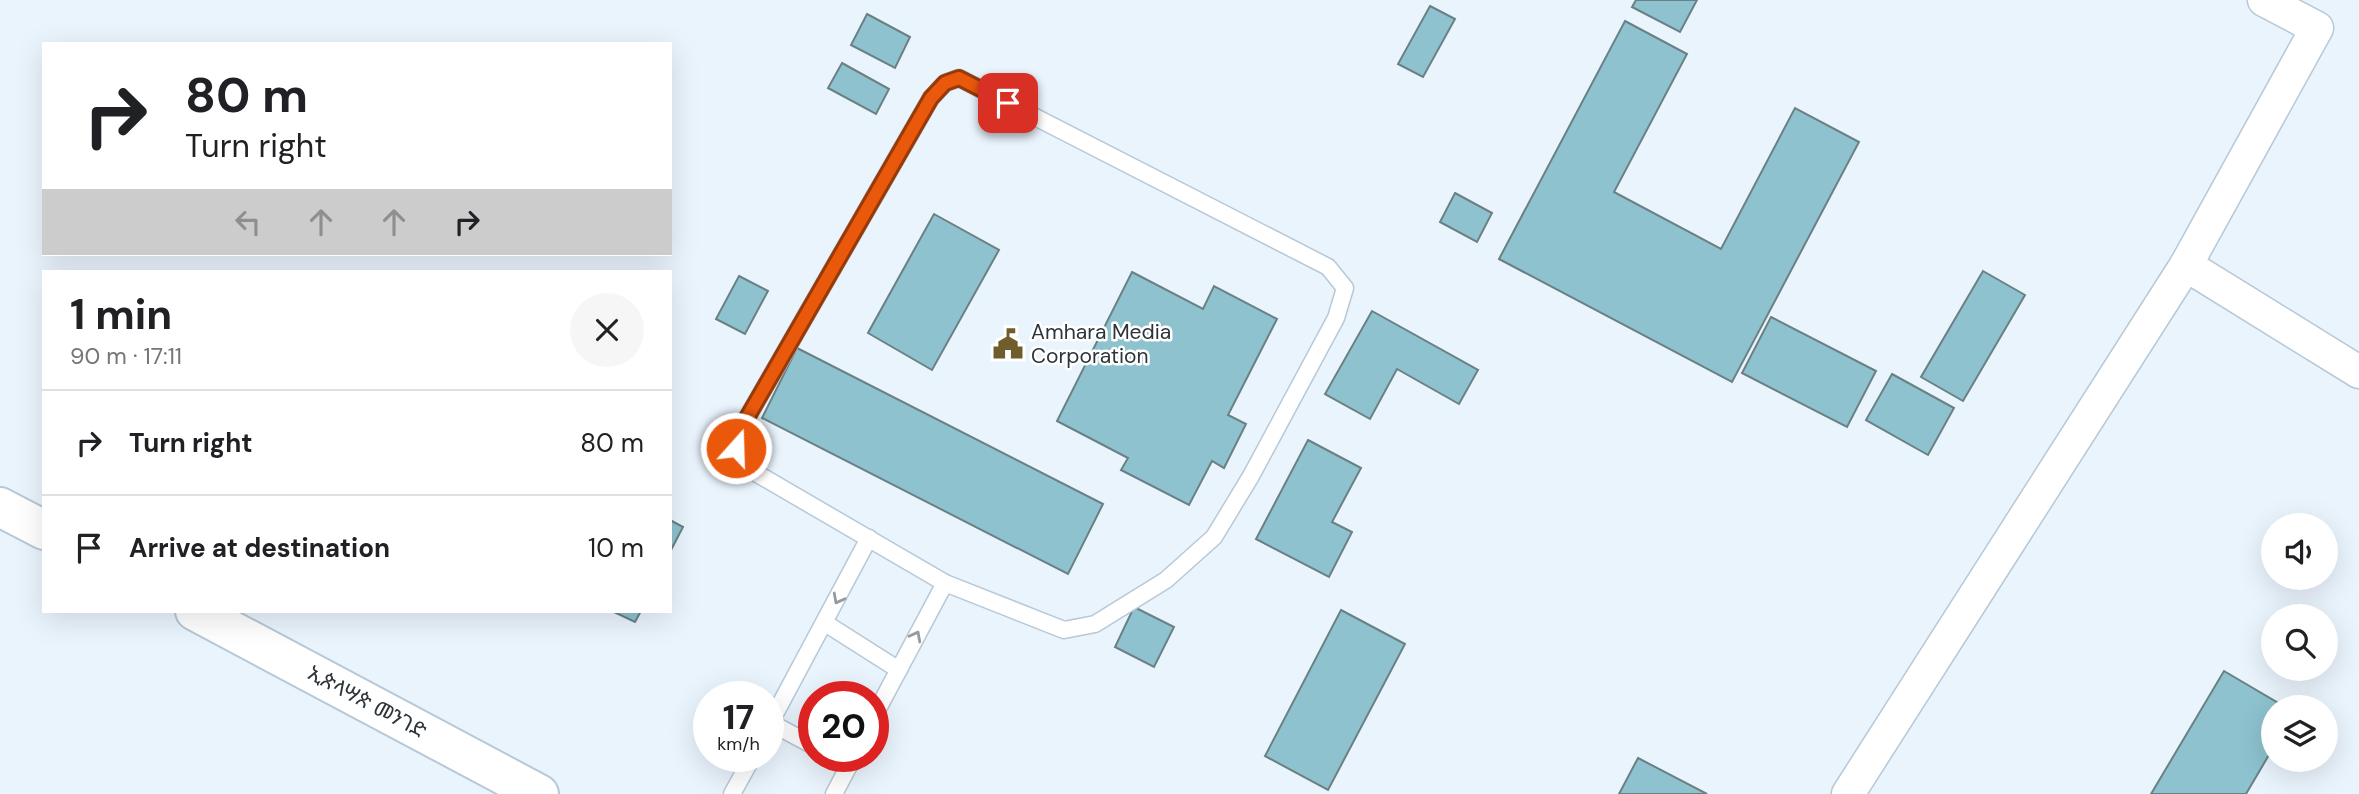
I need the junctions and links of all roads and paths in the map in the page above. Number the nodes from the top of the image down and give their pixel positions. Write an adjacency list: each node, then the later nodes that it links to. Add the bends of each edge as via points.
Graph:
1 (2264, 0): 2 (street, via 2317,27)
2 (2186, 265): 3 (street); 18 (street)
3 (2359, 372)
4 (0, 507): 5 (main road)
5 (42, 529)
6 (869, 538): 7 (lane); 7 (lane, via 749,469 736,448 744,423 931,98 945,83 959,78 1328,267 1345,289 1336,318 1213,537 1166,580 1095,624 1064,630); 9 (lane, one-way to 9)
7 (945, 583): 10 (lane, one-way to 7)
8 (199, 613): 15 (main road, ኢጵላሣጵ መንገድ)
9 (825, 624): 10 (lane); 12 (lane)
10 (898, 670): 11 (lane)
11 (889, 687)
12 (784, 698)
13 (745, 772): 16 (lane)
14 (845, 772): 17 (lane)
15 (539, 794)
16 (733, 794)
17 (834, 794)
18 (1848, 794)

